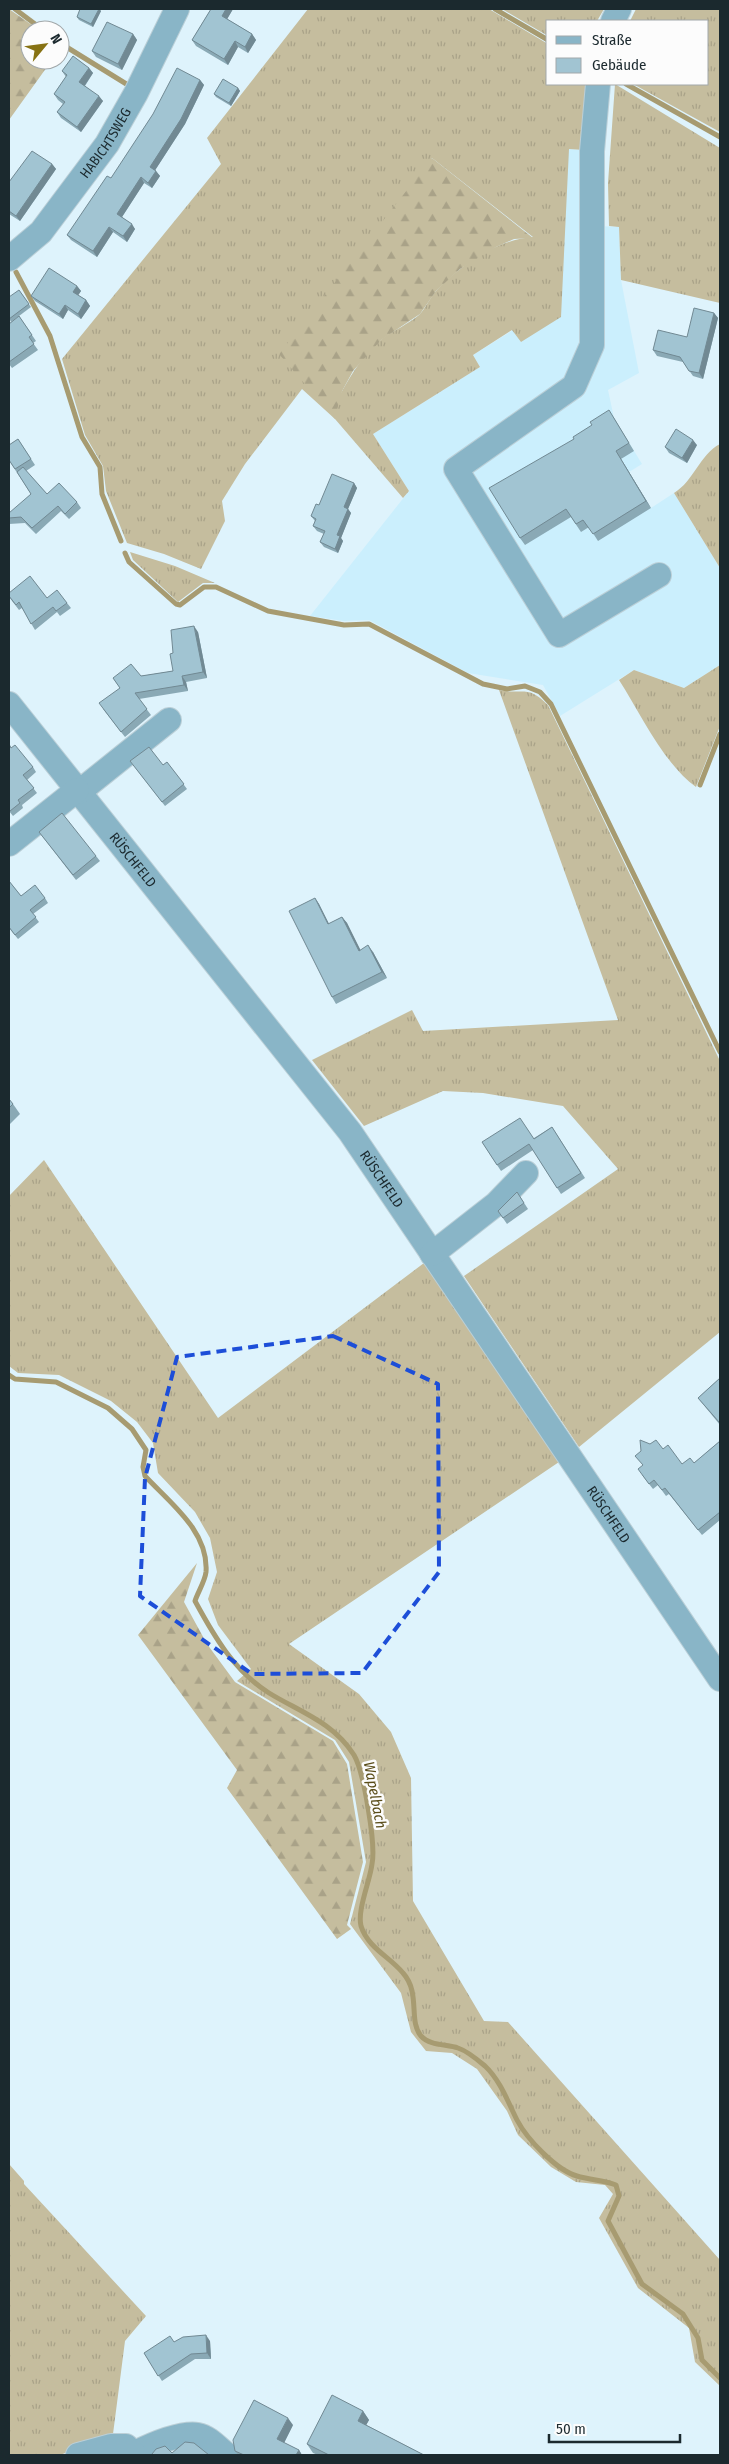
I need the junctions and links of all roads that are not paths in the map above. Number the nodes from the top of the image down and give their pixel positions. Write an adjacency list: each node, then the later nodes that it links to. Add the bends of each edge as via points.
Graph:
1 (177, 9): 3 (street, HABICHTSWEG, via 107,144 41,232)
2 (598, 85): 4 (street, via 592,151 592,346 574,386 456,469 559,635)
3 (9, 259)
4 (658, 575)
5 (9, 704): 7 (street, RÜSCHFELD)
6 (168, 720): 7 (street)
7 (78, 791): 8 (street); 10 (street, RÜSCHFELD, via 350,1132)
8 (9, 844)
9 (526, 1173): 10 (street, via 496,1204)
10 (432, 1254): 11 (street, RÜSCHFELD)
11 (720, 1679)
12 (78, 2455): 13 (street, via 111,2446 126,2446)
13 (134, 2455): 14 (street, via 150,2445 198,2435 211,2441)
14 (226, 2455)

